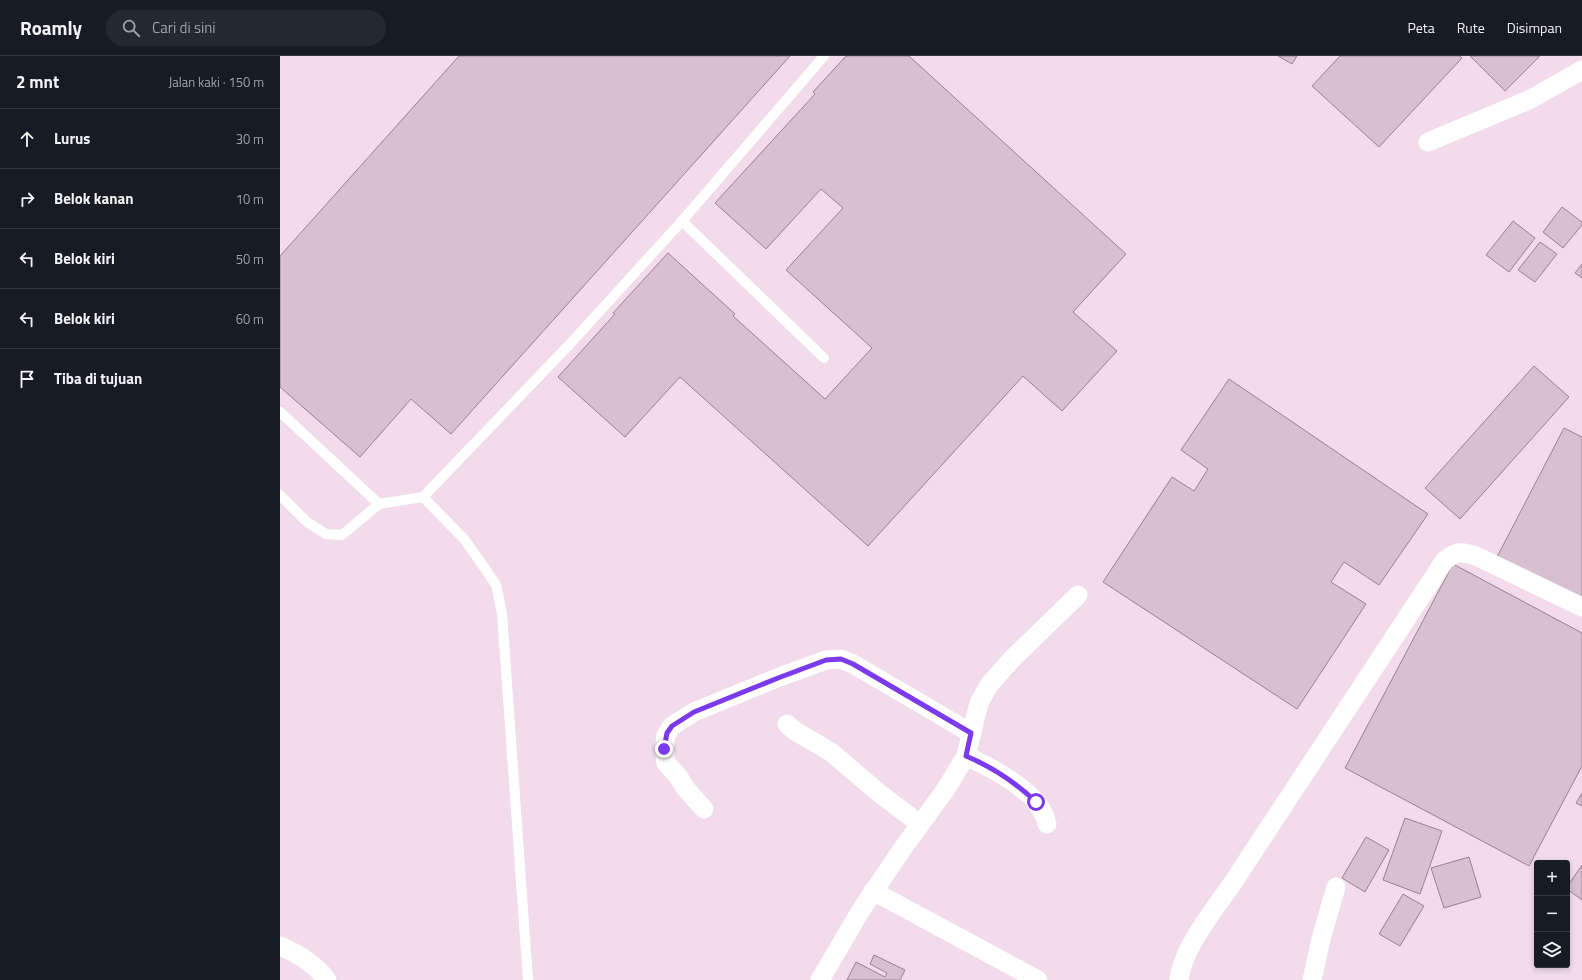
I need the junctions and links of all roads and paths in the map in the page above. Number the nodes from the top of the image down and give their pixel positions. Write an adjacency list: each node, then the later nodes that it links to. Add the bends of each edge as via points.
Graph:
1 (824, 56): 4 (lane)
2 (1582, 70): 3 (street, via 1531,99)
3 (1428, 142)
4 (682, 221): 5 (lane); 8 (lane, via 570,345)
5 (824, 358)
6 (280, 412): 9 (lane)
7 (280, 495): 9 (lane, via 307,522 326,534 342,535)
8 (423, 497): 9 (lane); 22 (lane, via 464,539 496,585 502,613)
9 (379, 504)
10 (1078, 595): 13 (street, via 1012,659 990,685 979,704)
11 (1582, 607): 25 (street, via 1476,556 1464,552 1453,554 1445,560 1197,935 1179,973)
12 (787, 724): 16 (street, via 831,752)
13 (971, 733): 14 (street); 15 (street, via 853,664 841,659 826,660 694,712 672,726 667,733 664,749 666,763)
14 (966, 756): 16 (street); 17 (street, via 1022,789 1042,810)
15 (704, 809)
16 (920, 824): 19 (street)
17 (1047, 824)
18 (1336, 887): 26 (street)
19 (873, 891): 23 (street); 24 (street)
20 (280, 946): 21 (street, via 297,953)
21 (327, 980)
22 (528, 980)
23 (820, 980)
24 (1038, 980)
25 (1179, 980)
26 (1312, 980)

